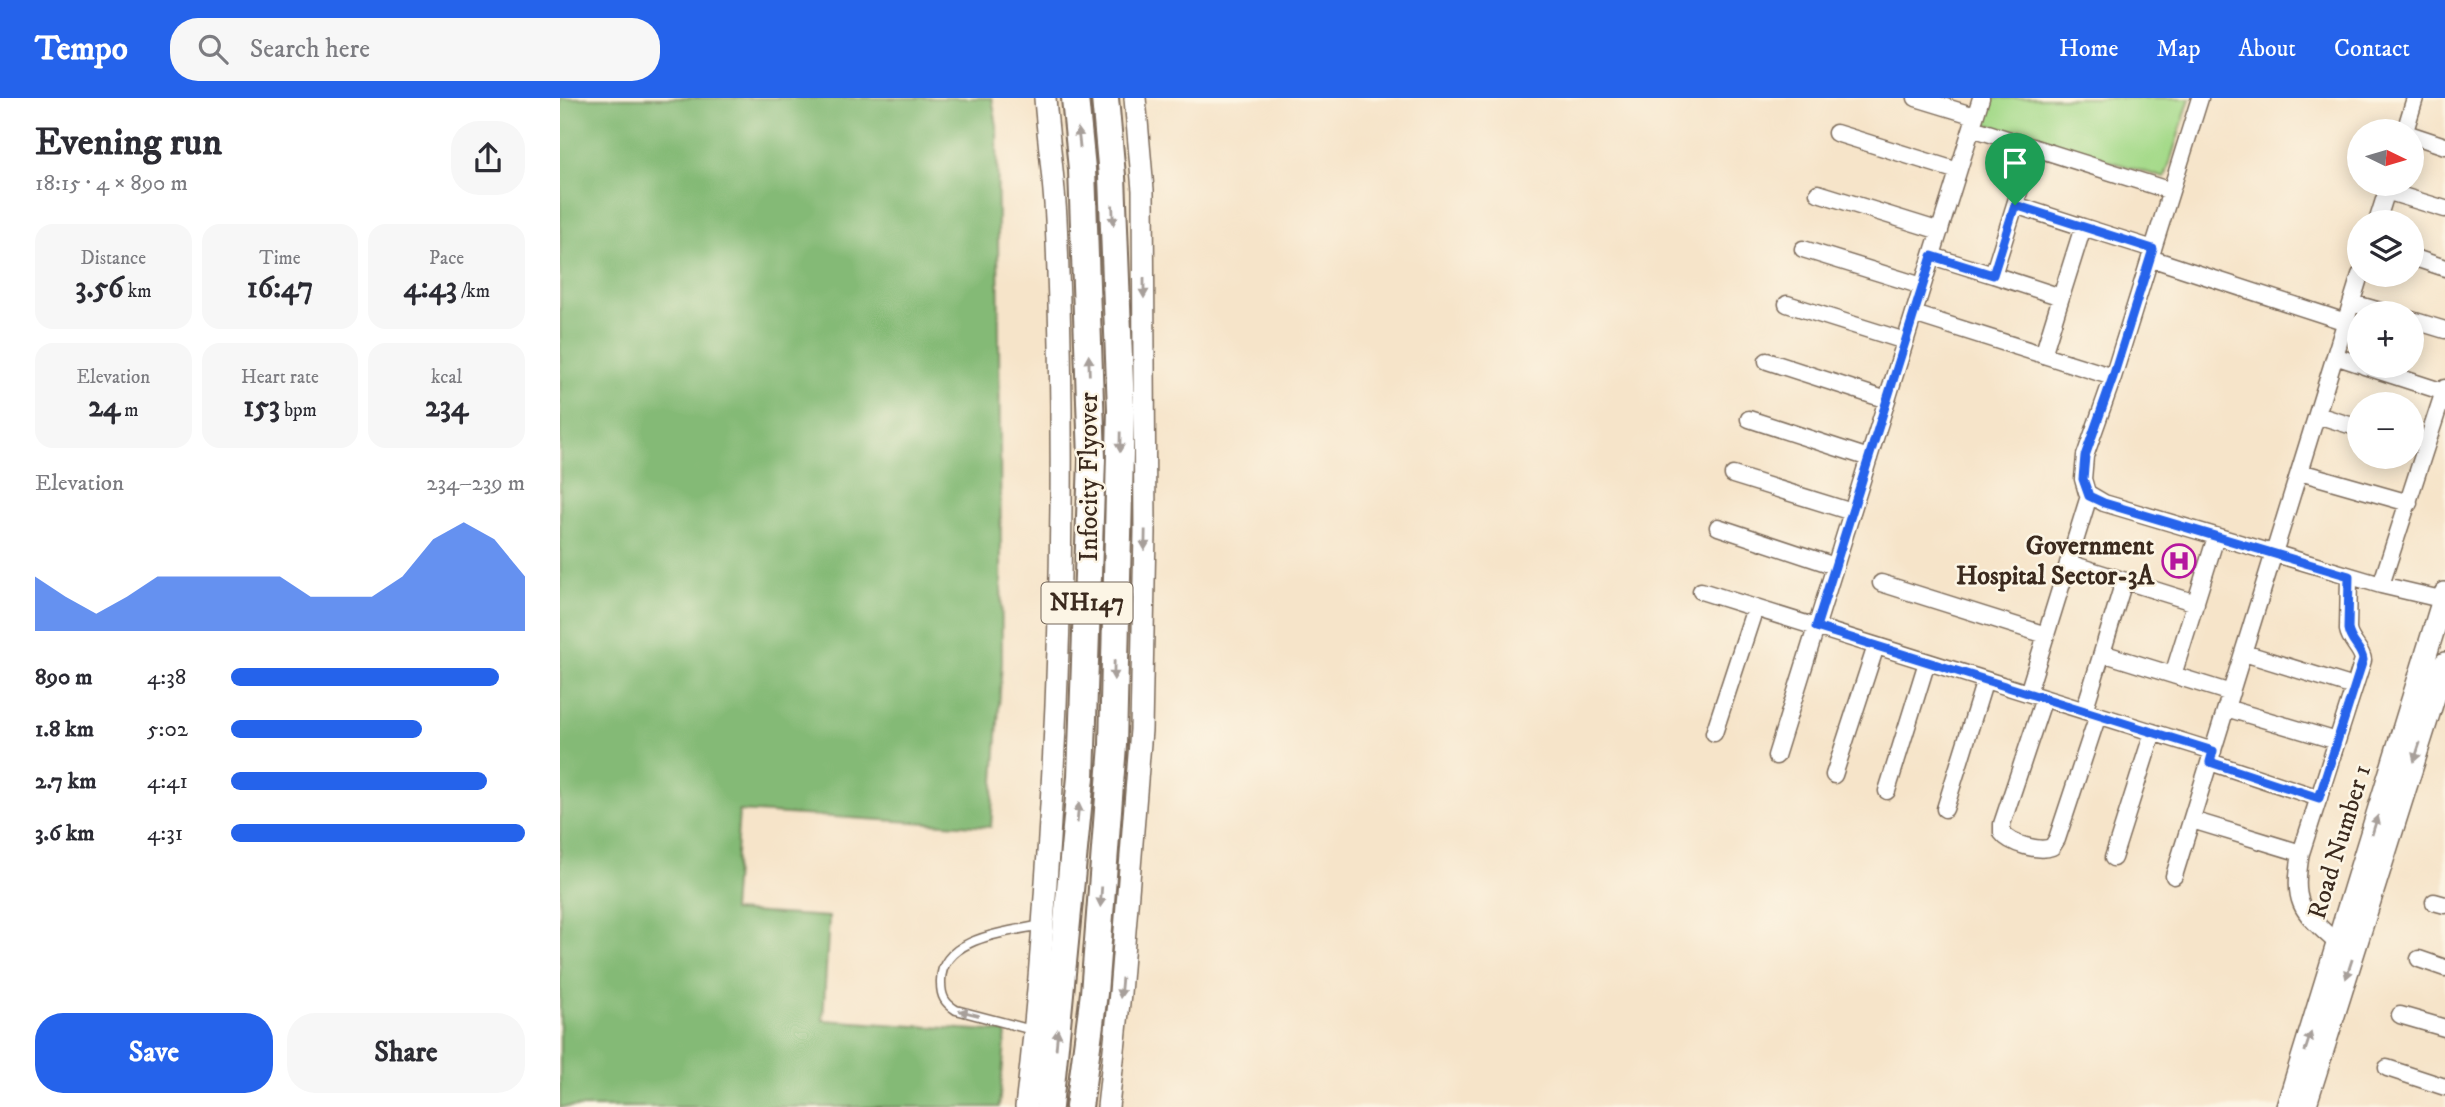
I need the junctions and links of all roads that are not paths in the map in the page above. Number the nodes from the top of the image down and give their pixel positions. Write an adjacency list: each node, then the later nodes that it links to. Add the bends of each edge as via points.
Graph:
1 (1045, 98): 97 (street, via 1055,218 1060,559)
2 (1075, 98): 107 (highway, Infocity Flyover / NH147, one-way to 2, via 1081,777 1092,459 1082,169)
3 (1105, 98): 108 (highway, Infocity Flyover / NH147, one-way to 108, via 1121,410 1113,746 1094,993)
4 (1135, 98): 109 (street, one-way to 109, via 1143,190 1141,730)
5 (1916, 98): 10 (street)
6 (1981, 98): 10 (street)
7 (2200, 98): 16 (street)
8 (2412, 99): 9 (street)
9 (2408, 119)
10 (1973, 122): 14 (street); 15 (street)
11 (1836, 134): 15 (street)
12 (2424, 139): 13 (street)
13 (2445, 146)
14 (2033, 147): 16 (street); 19 (street)
15 (1958, 172): 22 (street)
16 (2171, 191): 24 (street)
17 (1818, 193): 22 (street)
18 (2411, 196): 20 (street)
19 (2015, 205): 21 (street); 28 (street)
20 (2445, 209)
21 (2083, 227): 24 (street); 30 (street)
22 (1940, 231): 25 (street)
23 (1803, 249): 29 (street)
24 (2152, 253): 34 (street); 42 (street)
25 (1932, 256): 28 (street); 29 (street)
26 (2424, 261): 27 (street)
27 (2445, 268)
28 (1993, 275): 30 (street)
29 (1922, 286): 32 (street)
30 (2062, 297): 38 (street)
31 (1787, 304): 37 (street)
32 (1914, 314): 37 (street); 38 (street)
33 (2347, 319): 34 (street)
34 (2346, 322): 39 (street)
35 (2424, 324): 36 (street)
36 (2445, 330)
37 (1905, 341): 45 (street)
38 (2043, 355): 42 (street)
39 (2335, 356): 40 (street); 46 (street)
40 (2347, 360)
41 (1766, 361): 45 (street)
42 (2113, 377): 54 (street, via 2085,456 2083,479)
43 (2404, 378): 44 (street)
44 (2444, 390): 49 (street)
45 (1887, 400): 50 (street)
46 (2317, 415): 48 (street); 52 (street)
47 (1749, 419): 50 (street)
48 (2347, 424)
49 (2424, 434)
50 (1869, 458): 56 (street)
51 (2414, 469): 55 (street)
52 (2300, 472): 55 (street); 59 (street)
53 (1733, 475): 56 (street)
54 (2089, 496): 58 (street); 60 (street)
55 (2409, 503): 65 (street)
56 (1852, 512): 61 (street)
57 (1718, 527): 61 (street)
58 (2216, 537): 59 (street); 68 (street)
59 (2274, 554): 62 (street); 74 (street)
60 (2068, 563): 63 (street); 71 (street)
61 (1835, 566): 70 (street)
62 (2349, 576): 65 (street); 79 (street, via 2348,629 2363,656)
63 (2124, 581): 68 (street); 73 (street)
64 (1881, 583): 71 (street)
65 (2381, 585): 67 (street)
66 (1701, 591): 69 (street)
67 (2444, 597): 98 (street, Road Number 1, one-way to 67)
68 (2196, 603): 77 (street)
69 (1755, 608): 70 (street); 85 (street)
70 (1816, 627): 72 (street); 87 (street)
71 (2046, 635): 80 (street)
72 (1876, 646): 75 (street); 89 (street)
73 (2102, 653): 77 (street); 83 (street)
74 (2244, 653): 79 (street); 82 (street)
75 (1927, 662): 78 (street); 90 (street)
76 (2445, 663): 111 (street, Road Number 1, one-way to 111)
77 (2173, 675): 82 (street)
78 (1985, 680): 80 (street); 92 (street)
79 (2354, 687): 86 (street)
80 (2028, 693): 81 (street)
81 (2044, 698): 83 (street); 83 (street, via 2002,824 2002,833 2011,840 2039,849 2052,847 2057,839)
82 (2229, 700): 86 (street); 88 (street)
83 (2091, 713): 84 (street)
84 (2153, 732): 88 (street); 95 (street)
85 (1714, 733)
86 (2337, 741): 91 (street)
87 (1776, 756)
88 (2211, 757): 91 (street); 93 (street)
89 (1834, 775)
90 (1887, 791)
91 (2319, 798): 94 (street)
92 (1945, 809)
93 (2192, 820): 94 (street); 96 (street)
94 (2301, 853): 98 (street, via 2297,877 2301,906)
95 (2113, 858)
96 (2174, 876)
97 (1043, 924): 103 (street); 103 (lane, one-way to 97, via 956,1010 941,994 940,977 951,956 975,939)
98 (2338, 944): 110 (street, Road Number 1, one-way to 98)
99 (2418, 959): 100 (street)
100 (2445, 968)
101 (2400, 1015): 102 (street)
102 (2445, 1028)
103 (1034, 1030): 106 (street)
104 (2387, 1068): 105 (street)
105 (2445, 1087)
106 (1026, 1107)
107 (1049, 1107)
108 (1079, 1107)
109 (1108, 1107)
110 (2287, 1107)
111 (2305, 1107)

